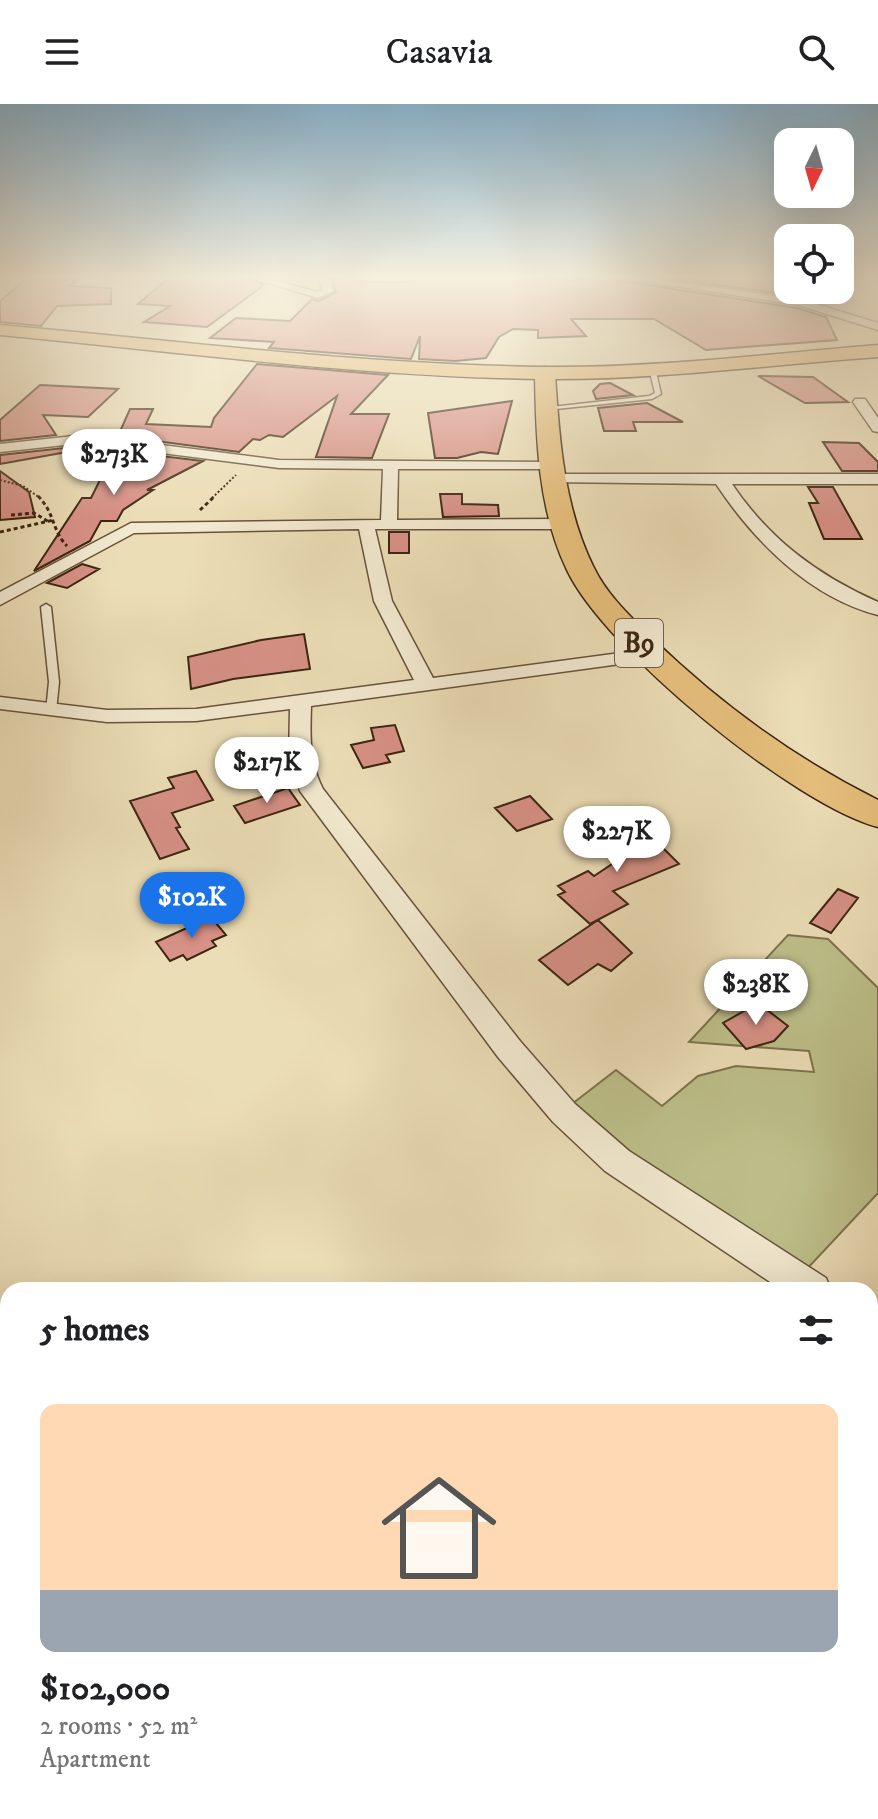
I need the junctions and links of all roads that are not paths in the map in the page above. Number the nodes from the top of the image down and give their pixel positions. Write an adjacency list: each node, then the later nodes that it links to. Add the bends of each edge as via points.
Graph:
1 (287, 356): 4 (main road)
2 (811, 356): 3 (main road)
3 (652, 368): 4 (main road); 6 (lane, via 658,394 650,398)
4 (545, 373): 6 (main road, B9)
5 (860, 402): 7 (street)
6 (546, 408): 10 (main road, B9)
7 (878, 428)
8 (0, 448): 9 (street, via 88,439 262,463)
9 (391, 466): 10 (street); 15 (street)
10 (553, 472): 11 (street); 13 (main road, B9)
11 (721, 479): 12 (street); 18 (street, via 779,553)
12 (878, 479)
13 (564, 524): 15 (street); 19 (main road, B9, via 592,590)
14 (366, 526): 15 (street); 16 (street, via 171,525 120,532); 20 (street, via 383,601)
15 (389, 526)
16 (0, 599)
17 (46, 607): 23 (lane, via 54,682)
18 (878, 609)
19 (650, 655): 20 (street); 24 (main road, B9, via 729,722)
20 (426, 684): 22 (street)
21 (0, 703): 23 (street)
22 (301, 703): 23 (street, via 152,718); 25 (street, via 300,771 312,791 543,1090 617,1161)
23 (51, 711)
24 (878, 815)
25 (801, 1282)

